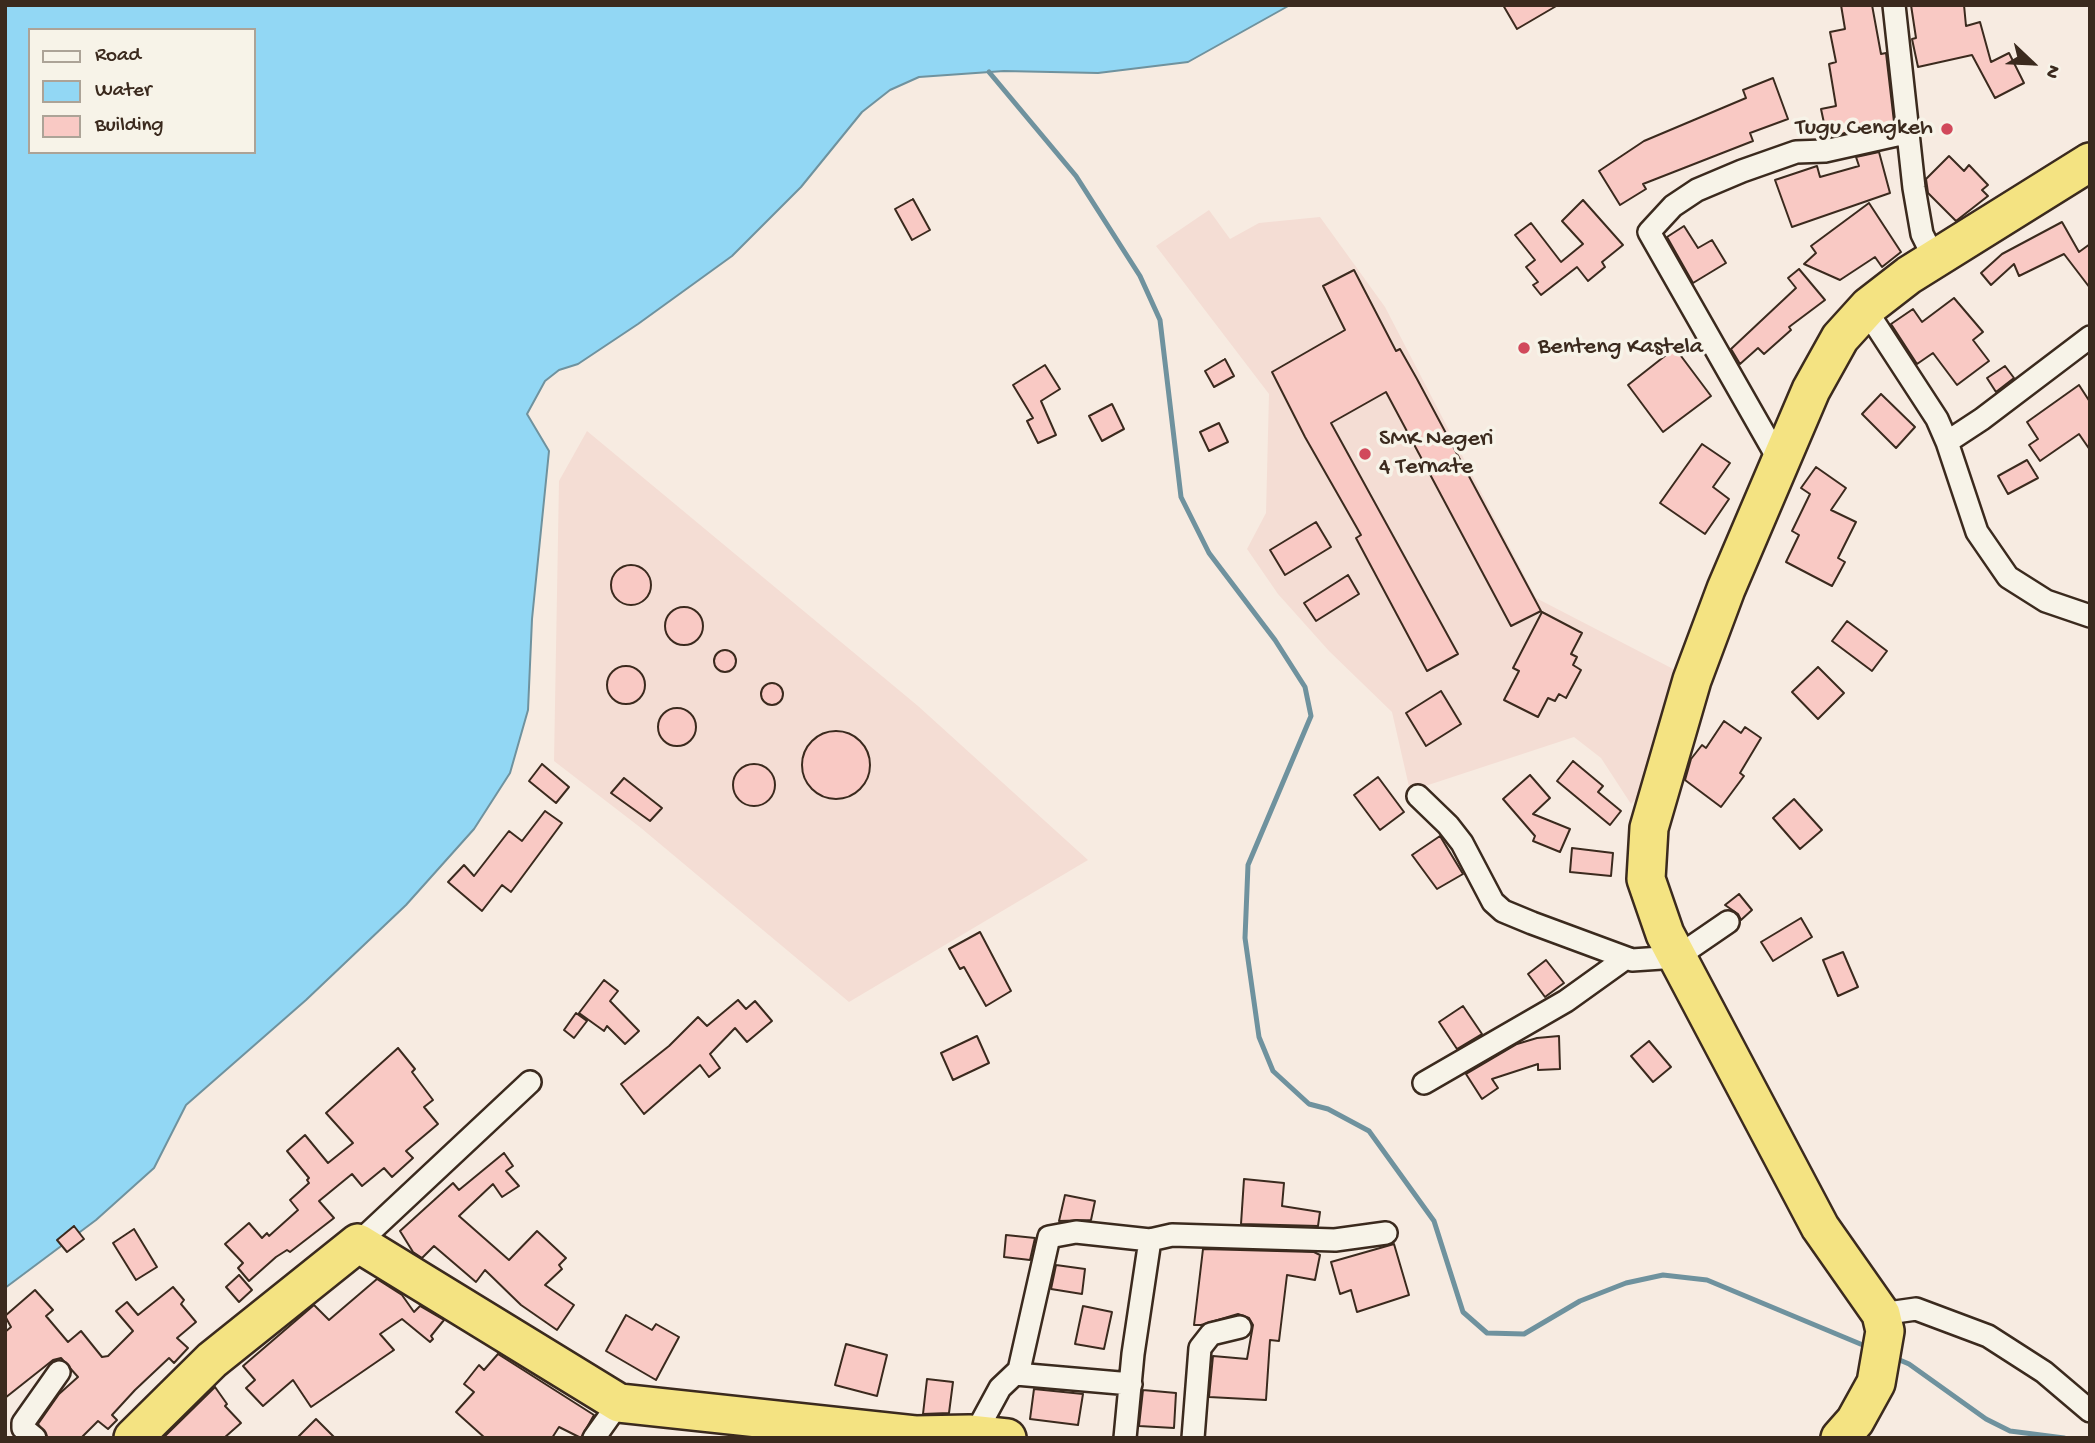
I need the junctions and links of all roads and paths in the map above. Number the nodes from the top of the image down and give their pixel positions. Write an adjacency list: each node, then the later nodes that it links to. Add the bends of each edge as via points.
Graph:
1 (1894, 5): 2 (street)
2 (1910, 132): 4 (street, via 1922,234); 8 (street, via 1825,151 1796,152 1742,172 1697,190 1649,232)
3 (2090, 162): 4 (highway)
4 (1934, 257): 5 (highway)
5 (1866, 310): 7 (street, via 1937,419); 8 (highway, via 1850,324 1826,362)
6 (2090, 337): 7 (street)
7 (1947, 442): 9 (street, via 1976,532 2008,578 2046,601)
8 (1779, 460): 12 (highway, via 1692,680 1649,828 1646,880)
9 (2090, 616)
10 (1418, 796): 13 (street, via 1448,825 1484,889 1503,911)
11 (1728, 922): 12 (street)
12 (1677, 957): 13 (street); 20 (highway)
13 (1626, 958): 15 (street, via 1566,1002)
14 (530, 1082): 18 (street)
15 (1424, 1083)
16 (1386, 1233): 17 (street, via 1335,1241 1172,1235)
17 (1150, 1240): 22 (street, via 1076,1232 1049,1237); 23 (street)
18 (358, 1243): 24 (highway); 28 (highway, via 212,1360)
19 (1240, 1327): 31 (street, via 1211,1334 1200,1348)
20 (1883, 1336): 25 (street, via 1916,1309 1988,1336 2035,1366); 32 (highway, via 1866,1403)
21 (59, 1371): 27 (street, via 23,1423)
22 (1016, 1374): 23 (street); 26 (street, via 1000,1388)
23 (1131, 1384): 30 (street)
24 (619, 1403): 26 (highway, via 915,1435); 29 (street)
25 (2090, 1411)
26 (991, 1436)
27 (35, 1438)
28 (133, 1438)
29 (594, 1438)
30 (1125, 1438)
31 (1193, 1438)
32 (1840, 1438)

